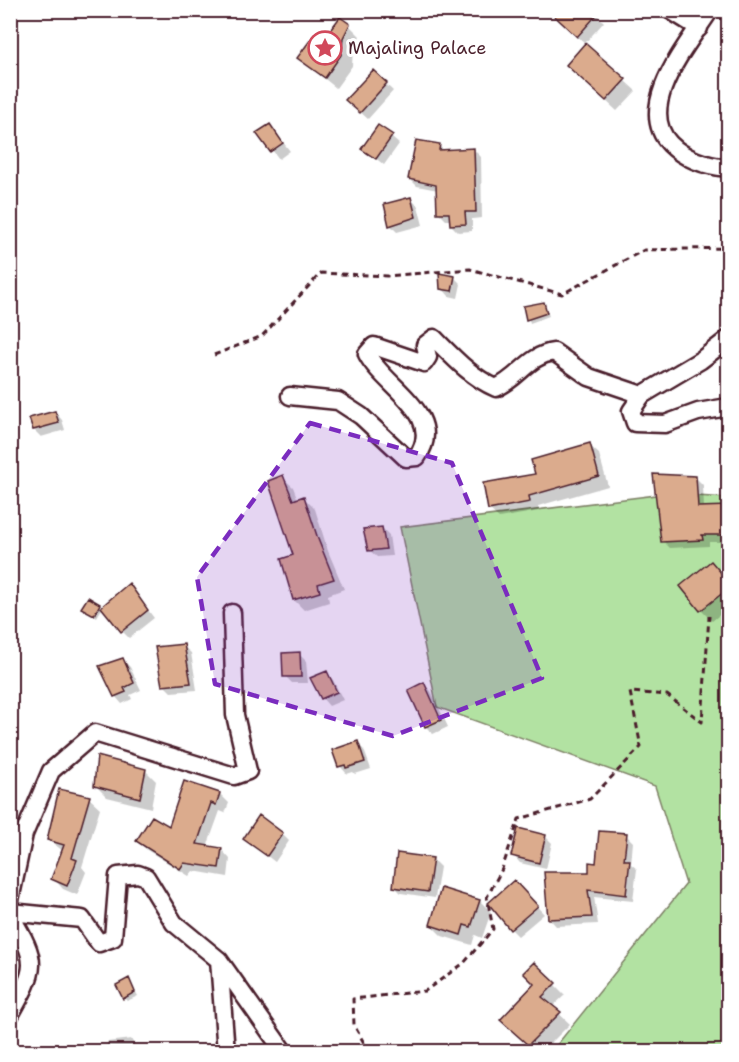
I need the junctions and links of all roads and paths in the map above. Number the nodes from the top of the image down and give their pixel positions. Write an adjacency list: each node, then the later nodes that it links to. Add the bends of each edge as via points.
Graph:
1 (670, 10): 3 (street)
2 (710, 10): 3 (street)
3 (699, 28): 4 (street, via 666,80 656,115 666,140 678,152 713,167)
4 (729, 168)
5 (729, 248): 7 (path, via 644,250 562,294 470,269 387,276 321,273 262,336)
6 (729, 339): 8 (street)
7 (214, 355)
8 (642, 395): 9 (street, via 589,377 554,352 540,354 496,388 463,368 434,338 425,345 428,357 424,363 374,346 367,354 374,367 420,413 426,432 417,457 406,458 361,416 338,402); 10 (street, via 631,411 635,423 665,424 698,412)
9 (290, 396)
10 (729, 407)
11 (232, 613): 13 (street, via 235,715 248,771 234,776 95,733 51,771 24,834)
12 (709, 616): 19 (path, via 702,722 667,695 630,693 641,747 590,799 519,819 502,869 487,897 493,929 464,963 425,991 353,999 354,1025)
13 (10, 900)
14 (10, 913): 15 (street, via 82,919 99,943 113,938 118,876 138,874 146,877 174,923); 16 (street, via 32,952 33,970)
15 (219, 960): 17 (street); 18 (street)
16 (10, 1015)
17 (226, 1052)
18 (284, 1052)
19 (369, 1052)

